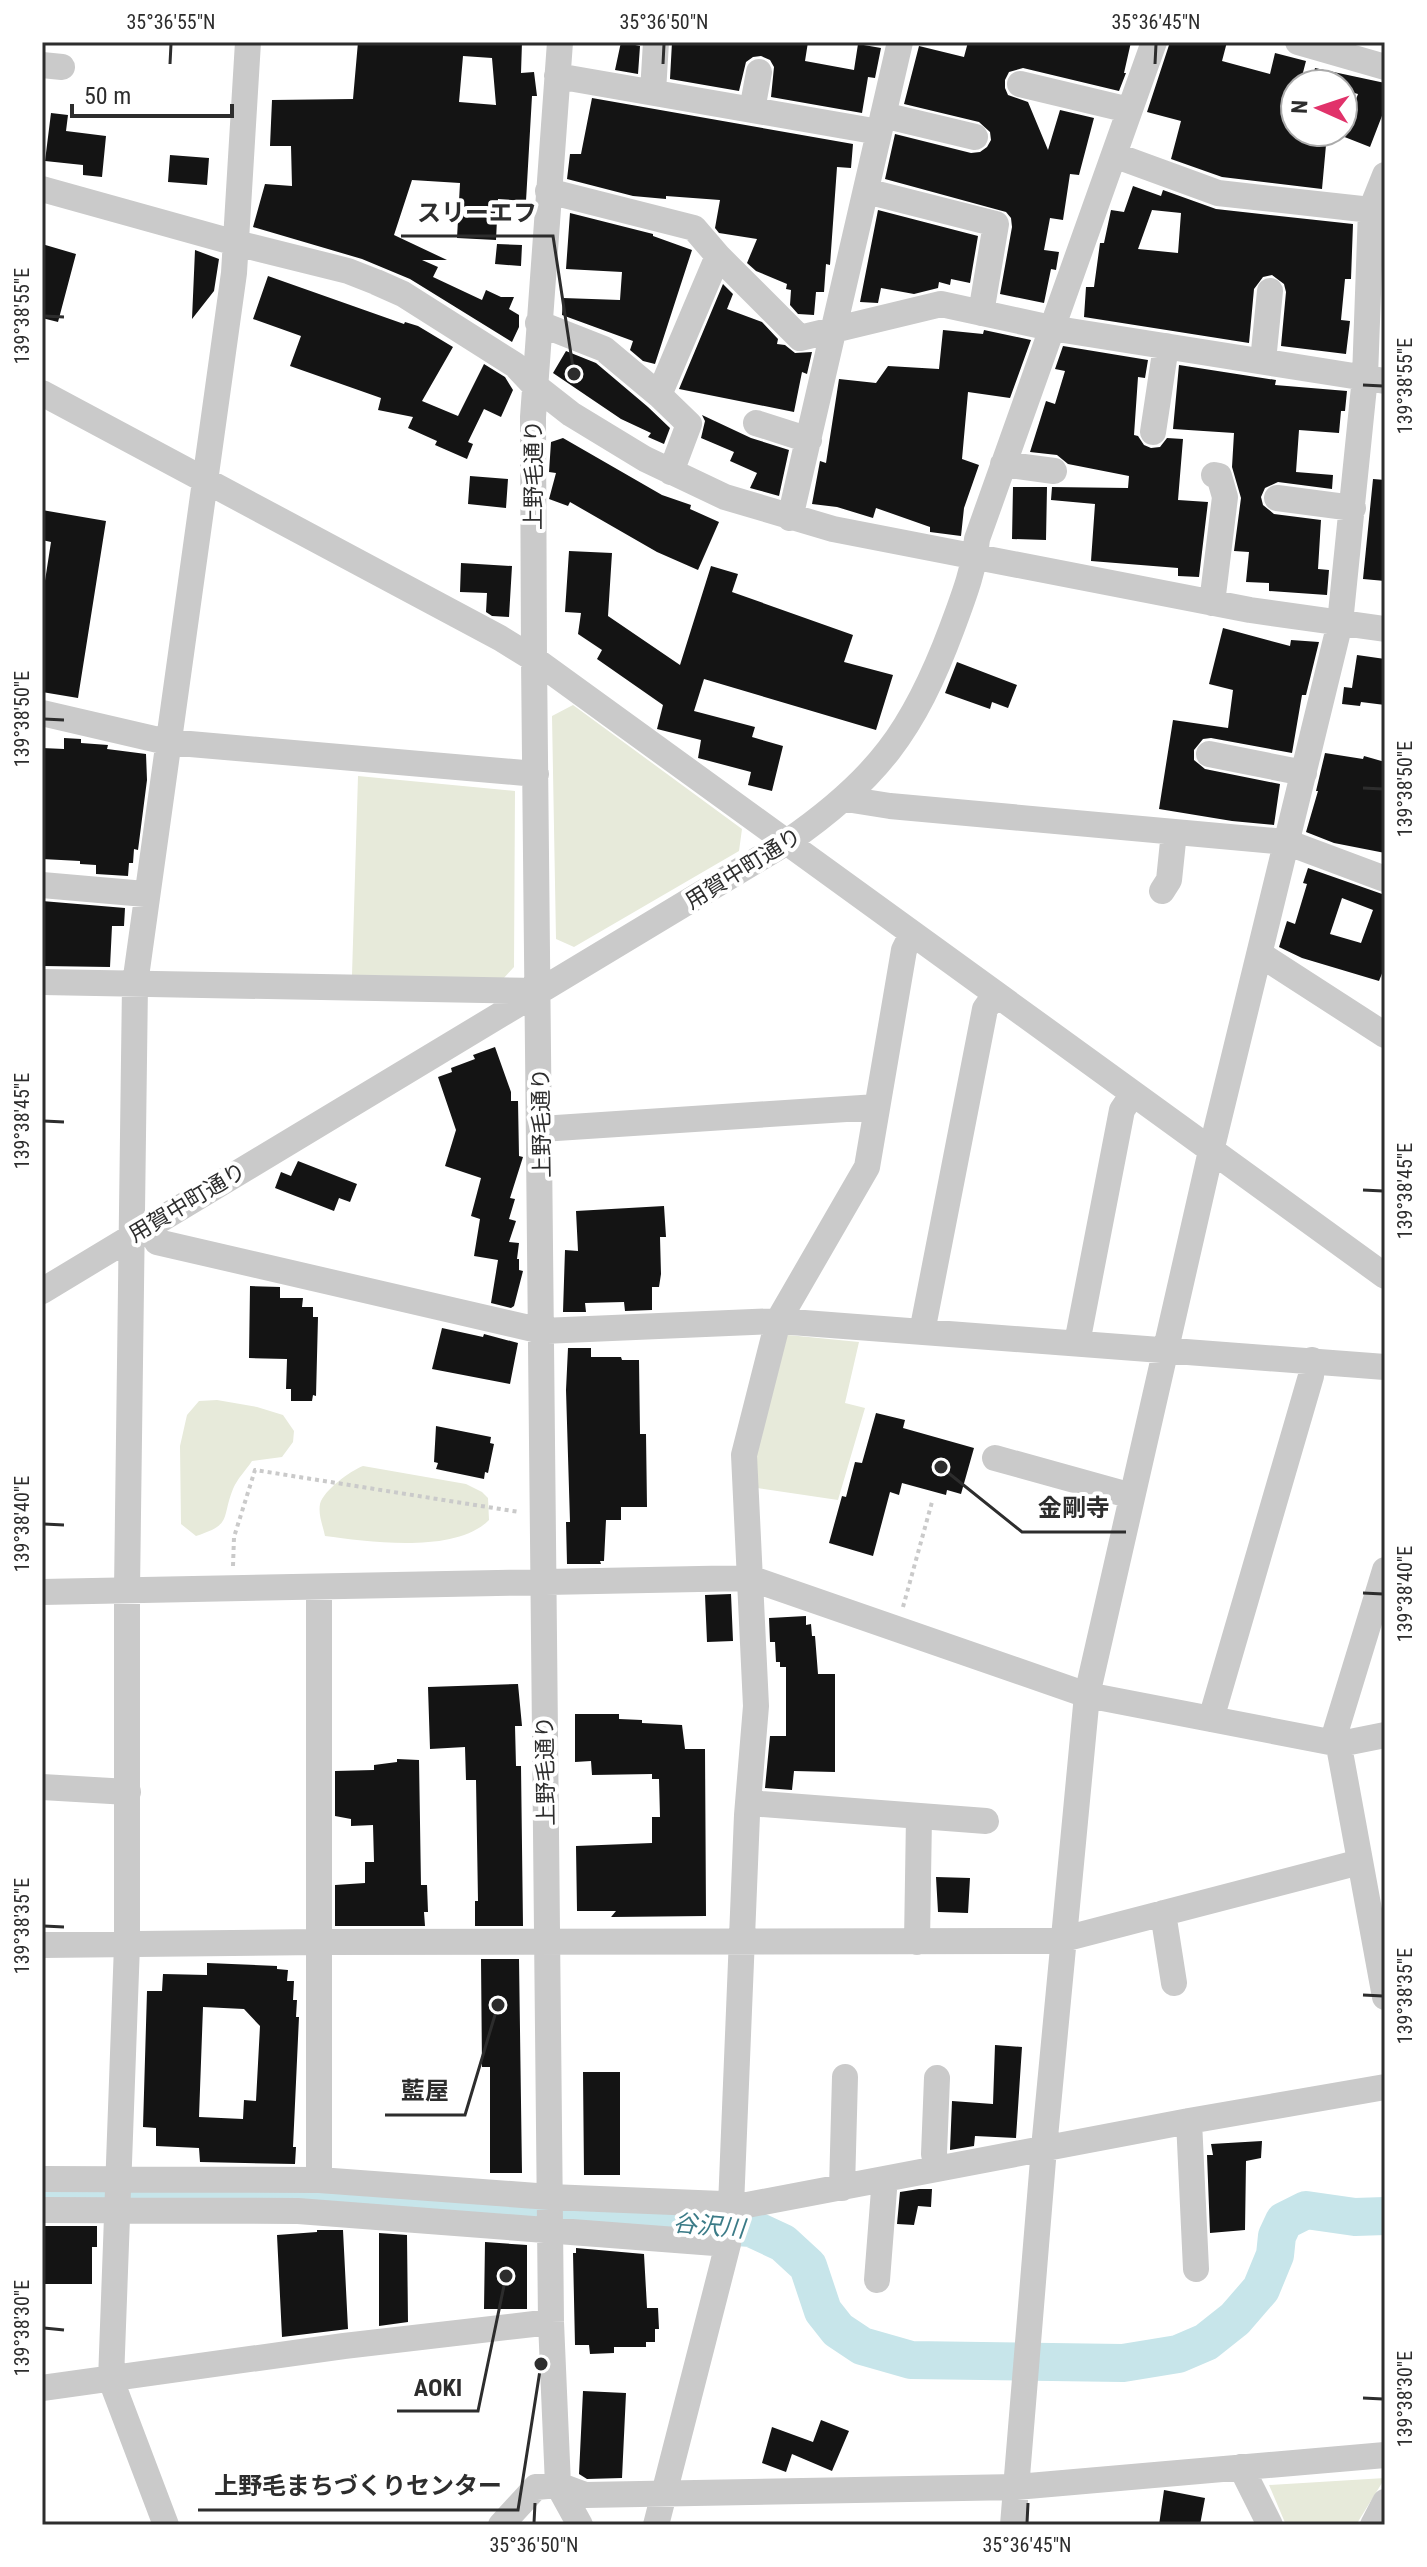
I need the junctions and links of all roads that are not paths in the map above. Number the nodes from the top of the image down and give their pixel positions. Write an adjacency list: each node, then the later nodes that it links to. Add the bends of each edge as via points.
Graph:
1 (248, 42): 22 (street)
2 (560, 42): 9 (street, 上野毛通り)
3 (656, 42): 11 (street)
4 (900, 42): 14 (street)
5 (1154, 42): 13 (street, 用賀中町通り)
6 (1301, 42): 7 (street)
7 (1385, 67)
8 (759, 72): 12 (street)
9 (557, 76): 11 (street); 19 (street, 上野毛通り)
10 (1020, 84): 13 (street)
11 (653, 92): 12 (street)
12 (752, 110): 14 (street)
13 (1129, 110): 16 (street, 用賀中町通り)
14 (881, 124): 15 (street); 20 (street)
15 (975, 137)
16 (1114, 155): 21 (street, via 1218,193); 28 (street, 用賀中町通り)
17 (1385, 175): 21 (street)
18 (42, 189): 22 (street)
19 (548, 191): 23 (street, via 694,228); 27 (street, 上野毛通り)
20 (866, 191): 26 (street, via 996,224); 29 (street)
21 (1371, 210): 24 (street)
22 (236, 243): 33 (street, via 348,271 403,294 515,365); 43 (street)
23 (718, 256): 29 (street, via 800,338); 35 (street)
24 (1377, 265): 32 (street)
25 (1270, 291): 31 (street)
26 (981, 313): 28 (street); 29 (street, via 941,304)
27 (538, 323): 33 (street, 上野毛通り); 35 (street, via 604,349)
28 (1051, 328): 30 (street); 39 (street, 用賀中町通り)
29 (835, 331): 38 (street)
30 (1166, 346): 31 (street); 37 (street)
31 (1263, 361): 32 (street)
32 (1375, 379): 45 (street)
33 (534, 385): 41 (street, via 571,414); 51 (street, 上野毛通り)
34 (42, 393): 43 (street)
35 (659, 395): 41 (street, via 689,424)
36 (756, 423): 38 (street)
37 (1153, 432)
38 (809, 440): 46 (street)
39 (1003, 464): 40 (street); 47 (street, 用賀中町通り)
40 (1054, 471)
41 (671, 472): 46 (street)
42 (1214, 475): 48 (street, via 1219,476 1225,497)
43 (205, 480): 51 (street); 53 (street)
44 (1277, 498): 45 (street)
45 (1353, 508): 49 (street)
46 (790, 518): 47 (street)
47 (975, 557): 48 (street); 57 (street, 用賀中町通り, via 922,700 888,753)
48 (1212, 603): 49 (street)
49 (1340, 623): 50 (street); 55 (street)
50 (1385, 629)
51 (534, 659): 56 (street, 上野毛通り); 59 (street)
52 (42, 713): 53 (street)
53 (167, 742): 56 (street); 64 (street)
54 (1209, 754): 55 (street)
55 (1304, 773): 60 (street)
56 (536, 774): 69 (street, 上野毛通り)
57 (846, 799): 58 (street); 59 (street, 用賀中町通り)
58 (1174, 832): 60 (street); 63 (street, via 1169,880)
59 (787, 842): 65 (street); 69 (street, 用賀中町通り)
60 (1286, 842): 61 (street); 66 (street)
61 (1385, 879)
62 (42, 885): 64 (street)
63 (1162, 891)
64 (145, 894): 68 (street)
65 (912, 934): 70 (street); 73 (street, via 904,950)
66 (1261, 955): 71 (street); 75 (street)
67 (42, 982): 68 (street)
68 (135, 984): 69 (street); 76 (street)
69 (539, 991): 74 (street, 上野毛通り); 76 (street, 用賀中町通り)
70 (995, 995): 72 (street); 81 (street, via 985,1009)
71 (1385, 1035)
72 (1133, 1094): 75 (street); 82 (street, via 1122,1110)
73 (877, 1107): 74 (street); 79 (street, via 867,1167)
74 (541, 1129): 80 (street, 上野毛通り)
75 (1211, 1151): 77 (street); 83 (street)
76 (139, 1231): 78 (street, 用賀中町通り); 80 (street, via 157,1242); 92 (street)
77 (1385, 1276)
78 (42, 1291)
79 (778, 1321): 80 (street); 81 (street); 89 (street, via 744,1455)
80 (542, 1331): 90 (street, 上野毛通り)
81 (922, 1332): 82 (street)
82 (1077, 1343): 83 (street)
83 (1165, 1350): 84 (street); 87 (street)
84 (1312, 1360): 85 (street); 95 (street)
85 (1385, 1367)
86 (995, 1458): 87 (street)
87 (1132, 1496): 94 (street)
88 (1385, 1570): 97 (street, via 1337,1722)
89 (750, 1578): 90 (street); 94 (street); 100 (street, via 756,1706)
90 (543, 1581): 91 (street); 108 (street, 上野毛通り)
91 (319, 1588): 92 (street); 107 (street)
92 (127, 1590): 93 (street); 99 (street)
93 (42, 1592)
94 (1087, 1695): 95 (street); 105 (street)
95 (1211, 1719): 97 (street)
96 (1385, 1735): 97 (street)
97 (1340, 1744): 103 (street)
98 (42, 1787): 99 (street)
99 (128, 1792): 111 (street)
100 (749, 1803): 101 (street); 106 (street)
101 (919, 1816): 102 (street); 109 (street)
102 (986, 1821)
103 (1360, 1862): 104 (street); 113 (street)
104 (1163, 1913): 105 (street); 112 (street)
105 (1064, 1939): 109 (street); 118 (street)
106 (741, 1941): 108 (street); 109 (street); 128 (street)
107 (319, 1942): 108 (street); 111 (street); 122 (street)
108 (547, 1942): 127 (street, 上野毛通り)
109 (917, 1942)
110 (42, 1945): 111 (street)
111 (127, 1945): 121 (street)
112 (1174, 1983)
113 (1385, 1997)
114 (845, 2077): 124 (street)
115 (937, 2078): 119 (street)
116 (1385, 2087): 117 (street)
117 (1189, 2121): 118 (street); 129 (street)
118 (1044, 2148): 119 (street); 137 (street)
119 (937, 2168): 123 (street)
120 (42, 2179): 121 (street)
121 (118, 2179): 122 (street); 126 (street)
122 (319, 2180): 127 (street)
123 (882, 2180): 124 (street); 130 (street)
124 (842, 2188): 128 (street)
125 (42, 2210): 126 (street)
126 (116, 2210): 127 (street); 132 (street)
127 (550, 2213): 128 (street); 128 (street); 131 (street, 上野毛通り)
128 (729, 2226): 138 (street)
129 (1196, 2269)
130 (877, 2280)
131 (551, 2322): 132 (street); 136 (street, 上野毛通り)
132 (111, 2380): 133 (street); 140 (street)
133 (42, 2388)
134 (1385, 2455): 135 (street)
135 (1241, 2467): 137 (street); 145 (street)
136 (558, 2485): 138 (street, via 585,2495); 141 (street, via 536,2487); 142 (street, 上野毛通り)
137 (1016, 2487): 138 (street); 144 (street)
138 (663, 2492): 143 (street)
139 (1385, 2502): 146 (street)
140 (166, 2525)
141 (501, 2525)
142 (580, 2525)
143 (656, 2525)
144 (1013, 2525)
145 (1270, 2525)
146 (1373, 2525)

